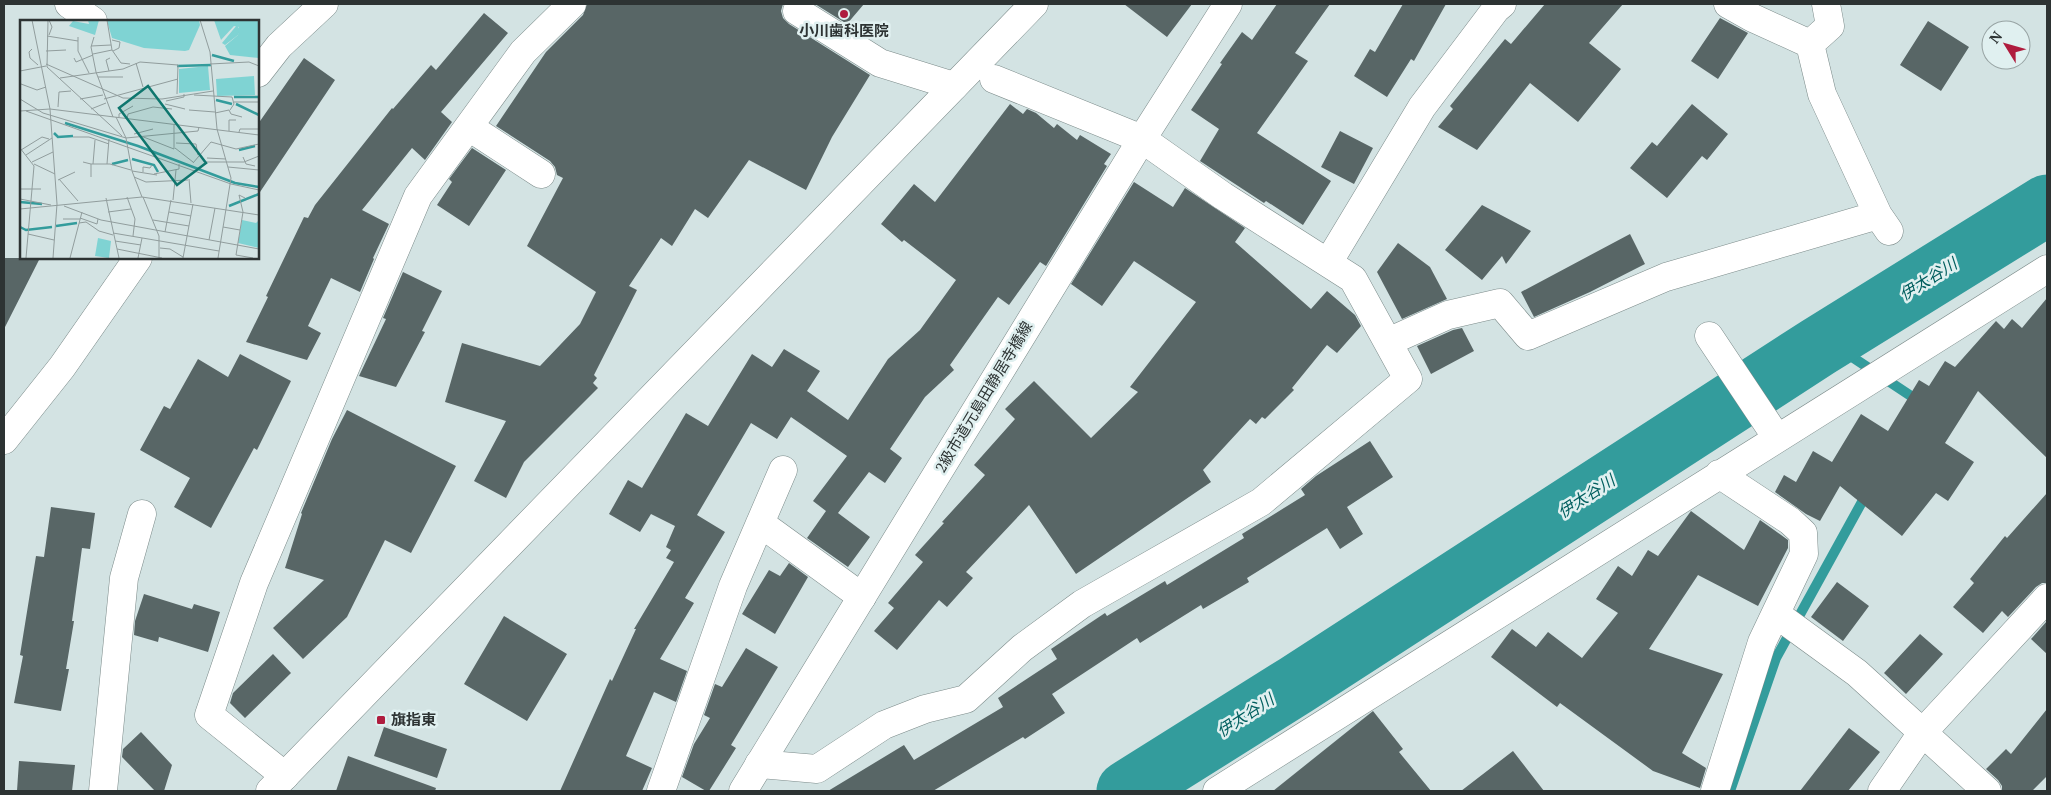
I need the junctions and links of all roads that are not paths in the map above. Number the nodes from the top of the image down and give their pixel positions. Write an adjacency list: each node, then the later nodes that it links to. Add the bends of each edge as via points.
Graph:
1 (69, 4): 10 (street)
2 (324, 4): 12 (street, via 279,46)
3 (572, 4): 15 (street, via 523,52)
4 (1034, 4): 14 (street)
5 (1228, 4): 16 (street, 2級市道元島田静居寺橋線)
6 (1502, 4): 19 (street, via 1422,107)
7 (1728, 4): 11 (street)
8 (1826, 4): 11 (street, via 1830,26)
9 (797, 11): 14 (street, via 880,63)
10 (92, 20)
11 (1810, 44): 22 (street, via 1822,94 1883,223 1666,277 1528,336 1500,303 1448,315)
12 (259, 72)
13 (994, 78): 16 (street)
14 (954, 86): 34 (street)
15 (469, 127): 17 (street); 34 (street, via 418,196 254,583 208,714)
16 (1142, 139): 19 (street); 29 (street, 2級市道元島田静居寺橋線)
17 (541, 174)
18 (137, 259): 24 (street, via 62,367)
19 (1328, 263): 22 (street, via 1353,279)
20 (2047, 269): 23 (street)
21 (1709, 336): 23 (street)
22 (1388, 342): 33 (street, via 1408,379 1261,502 1082,604 1022,648 966,699 925,709 884,725 817,769)
23 (1777, 438): 26 (street)
24 (4, 440)
25 (783, 470): 28 (street)
26 (1719, 474): 31 (street, via 1803,533 1804,554); 38 (street)
27 (142, 514): 36 (street, via 124,578)
28 (760, 523): 29 (street); 37 (street, via 733,586)
29 (862, 597): 33 (street, 2級市道元島田静居寺橋線)
30 (2047, 598): 32 (street)
31 (1776, 614): 32 (street, via 1857,673); 39 (street, via 1762,642)
32 (1922, 733): 40 (street); 41 (street)
33 (759, 764): 35 (street, 2級市道元島田静居寺橋線)
34 (277, 784)
35 (742, 790)
36 (104, 791)
37 (661, 791)
38 (1217, 791)
39 (1715, 791)
40 (1882, 791)
41 (1987, 791)

